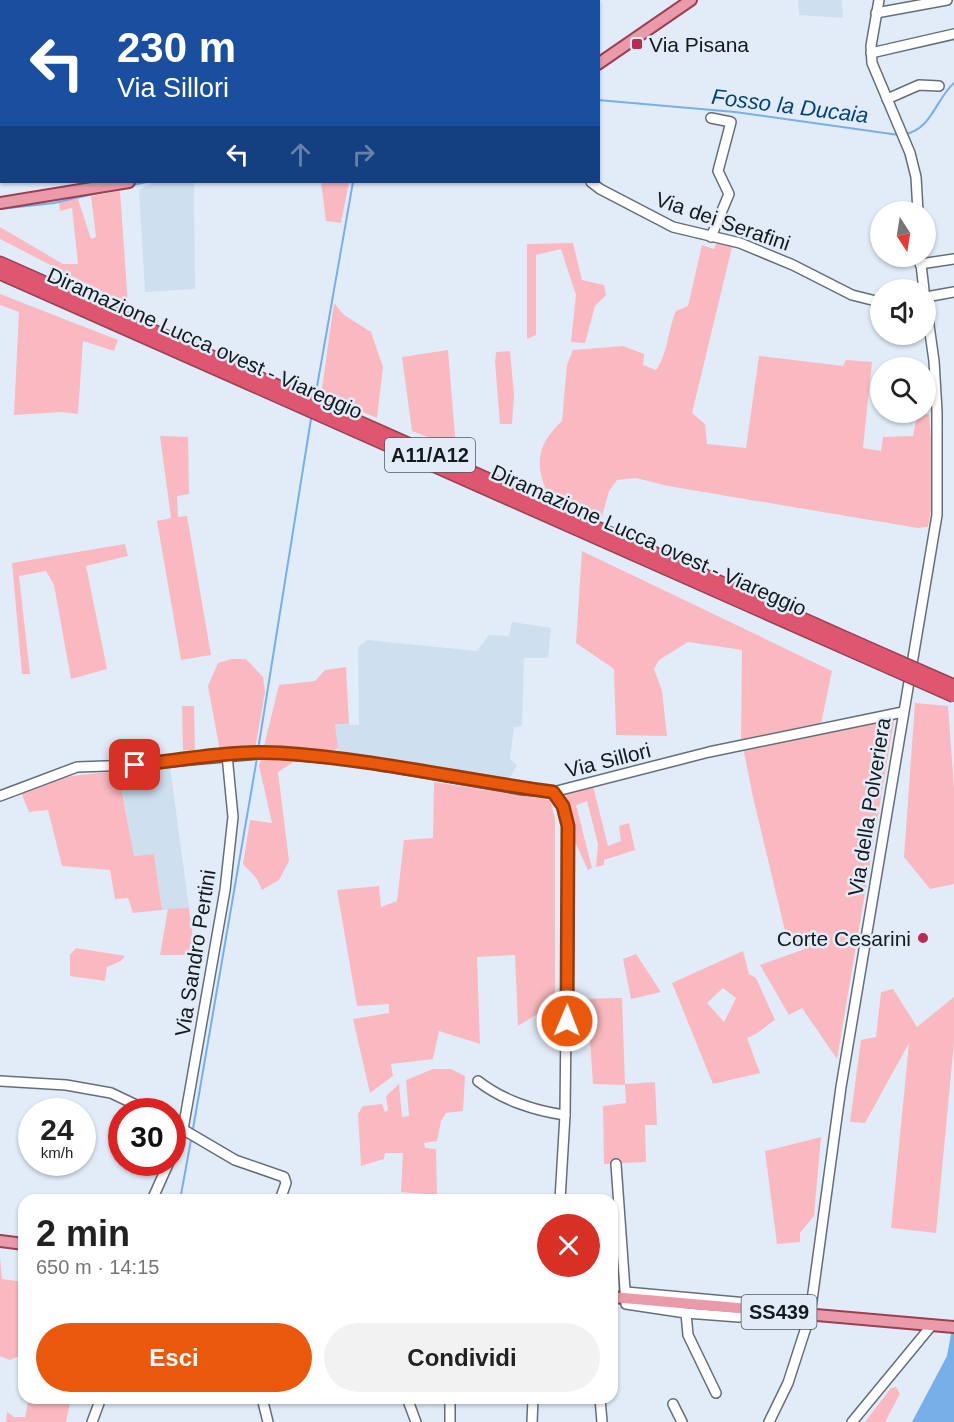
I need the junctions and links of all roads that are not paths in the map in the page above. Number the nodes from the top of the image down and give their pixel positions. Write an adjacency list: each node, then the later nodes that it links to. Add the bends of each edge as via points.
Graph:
1 (691, 0): 7 (main road)
2 (879, 0): 4 (street)
3 (947, 0): 4 (street)
4 (876, 13): 6 (street)
5 (954, 34): 6 (street)
6 (871, 53): 9 (street)
7 (600, 63)
8 (939, 86): 9 (street, via 919,85)
9 (887, 99): 13 (street, via 916,177)
10 (711, 118): 15 (street, via 730,122 718,171 729,194)
11 (123, 183): 14 (main road)
12 (592, 183): 15 (street, Via dei Serafini, via 673,227)
13 (917, 201)
14 (0, 203)
15 (711, 237): 22 (street, Via dei Serafini, via 740,243 852,295)
16 (954, 259): 17 (street)
17 (936, 260)
18 (0, 263): 24 (highway, Diramazione Lucca ovest - Viareggio / A11/A12)
19 (0, 273): 24 (highway, Diramazione Lucca ovest - Viareggio / A11/A12)
20 (954, 292): 21 (street)
21 (936, 295)
22 (870, 300)
23 (932, 345): 27 (street, Via della Polveriera, via 937,515)
24 (860, 649): 25 (highway, Diramazione Lucca ovest - Viareggio / A11/A12, bridge); 26 (highway, Diramazione Lucca ovest - Viareggio / A11/A12, bridge)
25 (954, 686)
26 (954, 696)
27 (903, 712): 29 (street, Via Sillori, via 709,752); 48 (street, Via della Polveriera, via 841,1086)
28 (227, 755): 29 (street, Via Sillori, via 281,753 349,760); 30 (street, Via Sillori, via 77,767); 34 (street, Via Sandro Pertini, via 233,817 225,890)
29 (553, 792): 35 (street, via 563,806 568,826)
30 (0, 796)
31 (0, 1081): 33 (street, via 66,1085)
32 (478, 1081): 35 (street, via 525,1105)
33 (122, 1098)
34 (186, 1112)
35 (565, 1115): 41 (street)
36 (186, 1131): 40 (street, via 235,1160 284,1177)
37 (616, 1164): 44 (street)
38 (163, 1176): 39 (street)
39 (155, 1194)
40 (282, 1194)
41 (560, 1194)
42 (0, 1241): 43 (main road)
43 (18, 1243)
44 (625, 1295): 45 (main road, SS439); 46 (street); 47 (street, via 629,1306); 48 (main road, SS439)
45 (618, 1296)
46 (770, 1305)
47 (686, 1313): 49 (street); 52 (street, via 687,1335)
48 (810, 1315): 50 (main road, SS439); 67 (street, Via della Polveriera, via 788,1383)
49 (739, 1317)
50 (932, 1325): 51 (main road, SS439); 68 (street)
51 (954, 1327)
52 (716, 1393)
53 (99, 1404): 60 (street)
54 (264, 1404): 61 (street)
55 (409, 1404): 62 (street)
56 (450, 1404): 63 (street)
57 (533, 1404): 64 (street)
58 (600, 1404): 65 (street)
59 (673, 1404): 66 (street)
60 (92, 1422)
61 (268, 1422)
62 (416, 1422)
63 (450, 1422)
64 (532, 1422)
65 (602, 1422)
66 (682, 1422)
67 (769, 1422)
68 (852, 1422)

